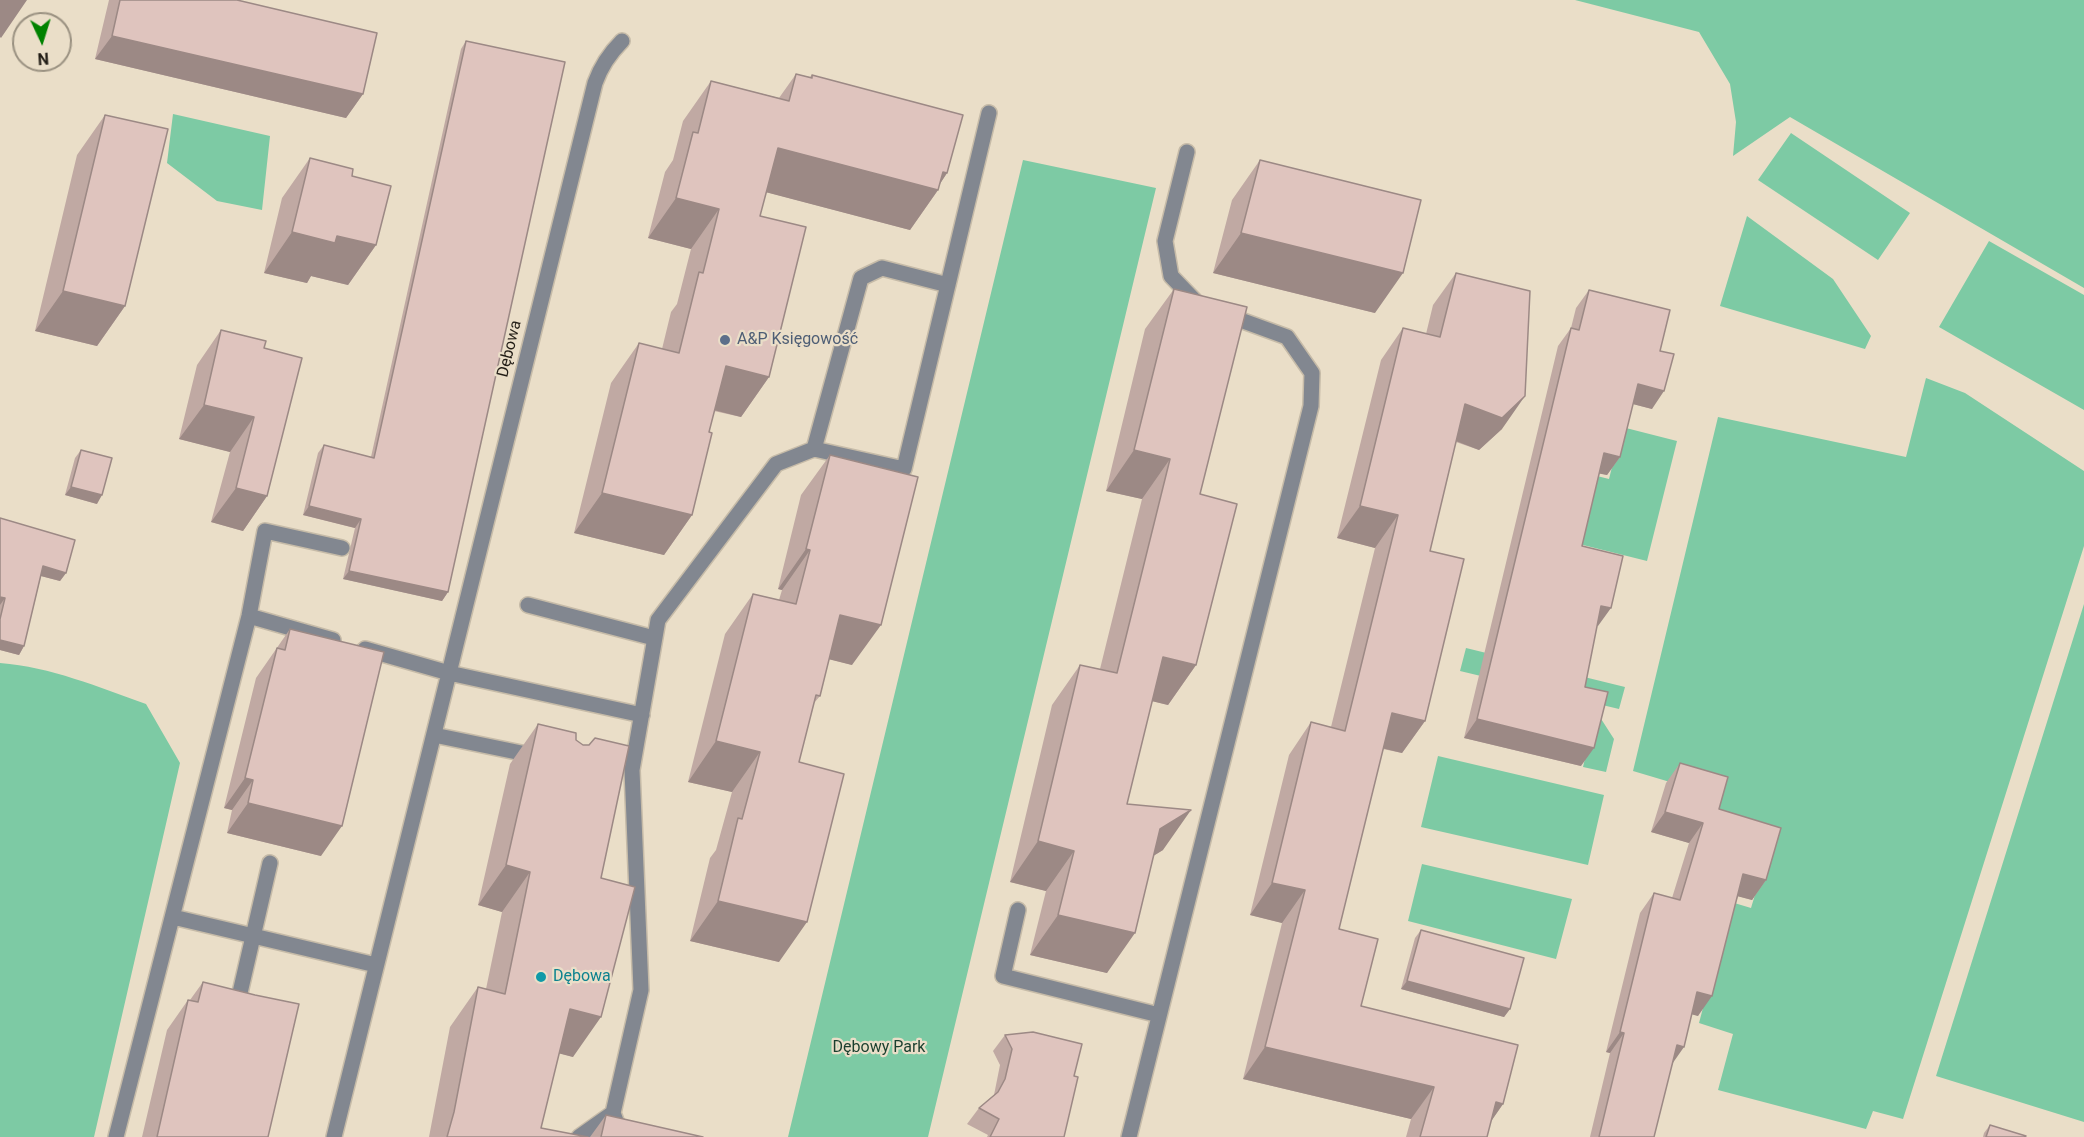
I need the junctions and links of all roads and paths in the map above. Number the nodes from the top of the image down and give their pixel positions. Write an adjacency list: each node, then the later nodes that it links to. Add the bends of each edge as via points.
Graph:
1 (622, 40): 10 (street, Dębowa, via 608,56 595,83)
2 (989, 113): 4 (street)
3 (1187, 152): 19 (street, via 1165,242 1171,276 1199,305 1287,337 1312,373 1311,406)
4 (948, 285): 5 (street, via 882,268 861,278); 5 (street, via 904,469)
5 (814, 449): 9 (street, via 776,464 658,620)
6 (342, 548): 8 (street, via 265,531)
7 (528, 605): 9 (street)
8 (249, 616): 10 (street); 16 (street)
9 (654, 638): 11 (street)
10 (449, 673): 11 (street); 12 (street, Dębowa)
11 (642, 715): 21 (street, via 632,770 641,990)
12 (434, 735): 13 (street); 18 (street, Dębowa)
13 (549, 758)
14 (270, 863): 17 (street)
15 (1018, 910): 19 (street, via 1003,975)
16 (173, 917): 17 (street); 22 (street)
17 (254, 936): 18 (street); 20 (street)
18 (376, 965): 23 (street, Dębowa)
19 (1159, 1015): 26 (street)
20 (235, 1016)
21 (613, 1113): 24 (street); 25 (street)
22 (116, 1137)
23 (333, 1137)
24 (579, 1137)
25 (622, 1137)
26 (1129, 1137)

